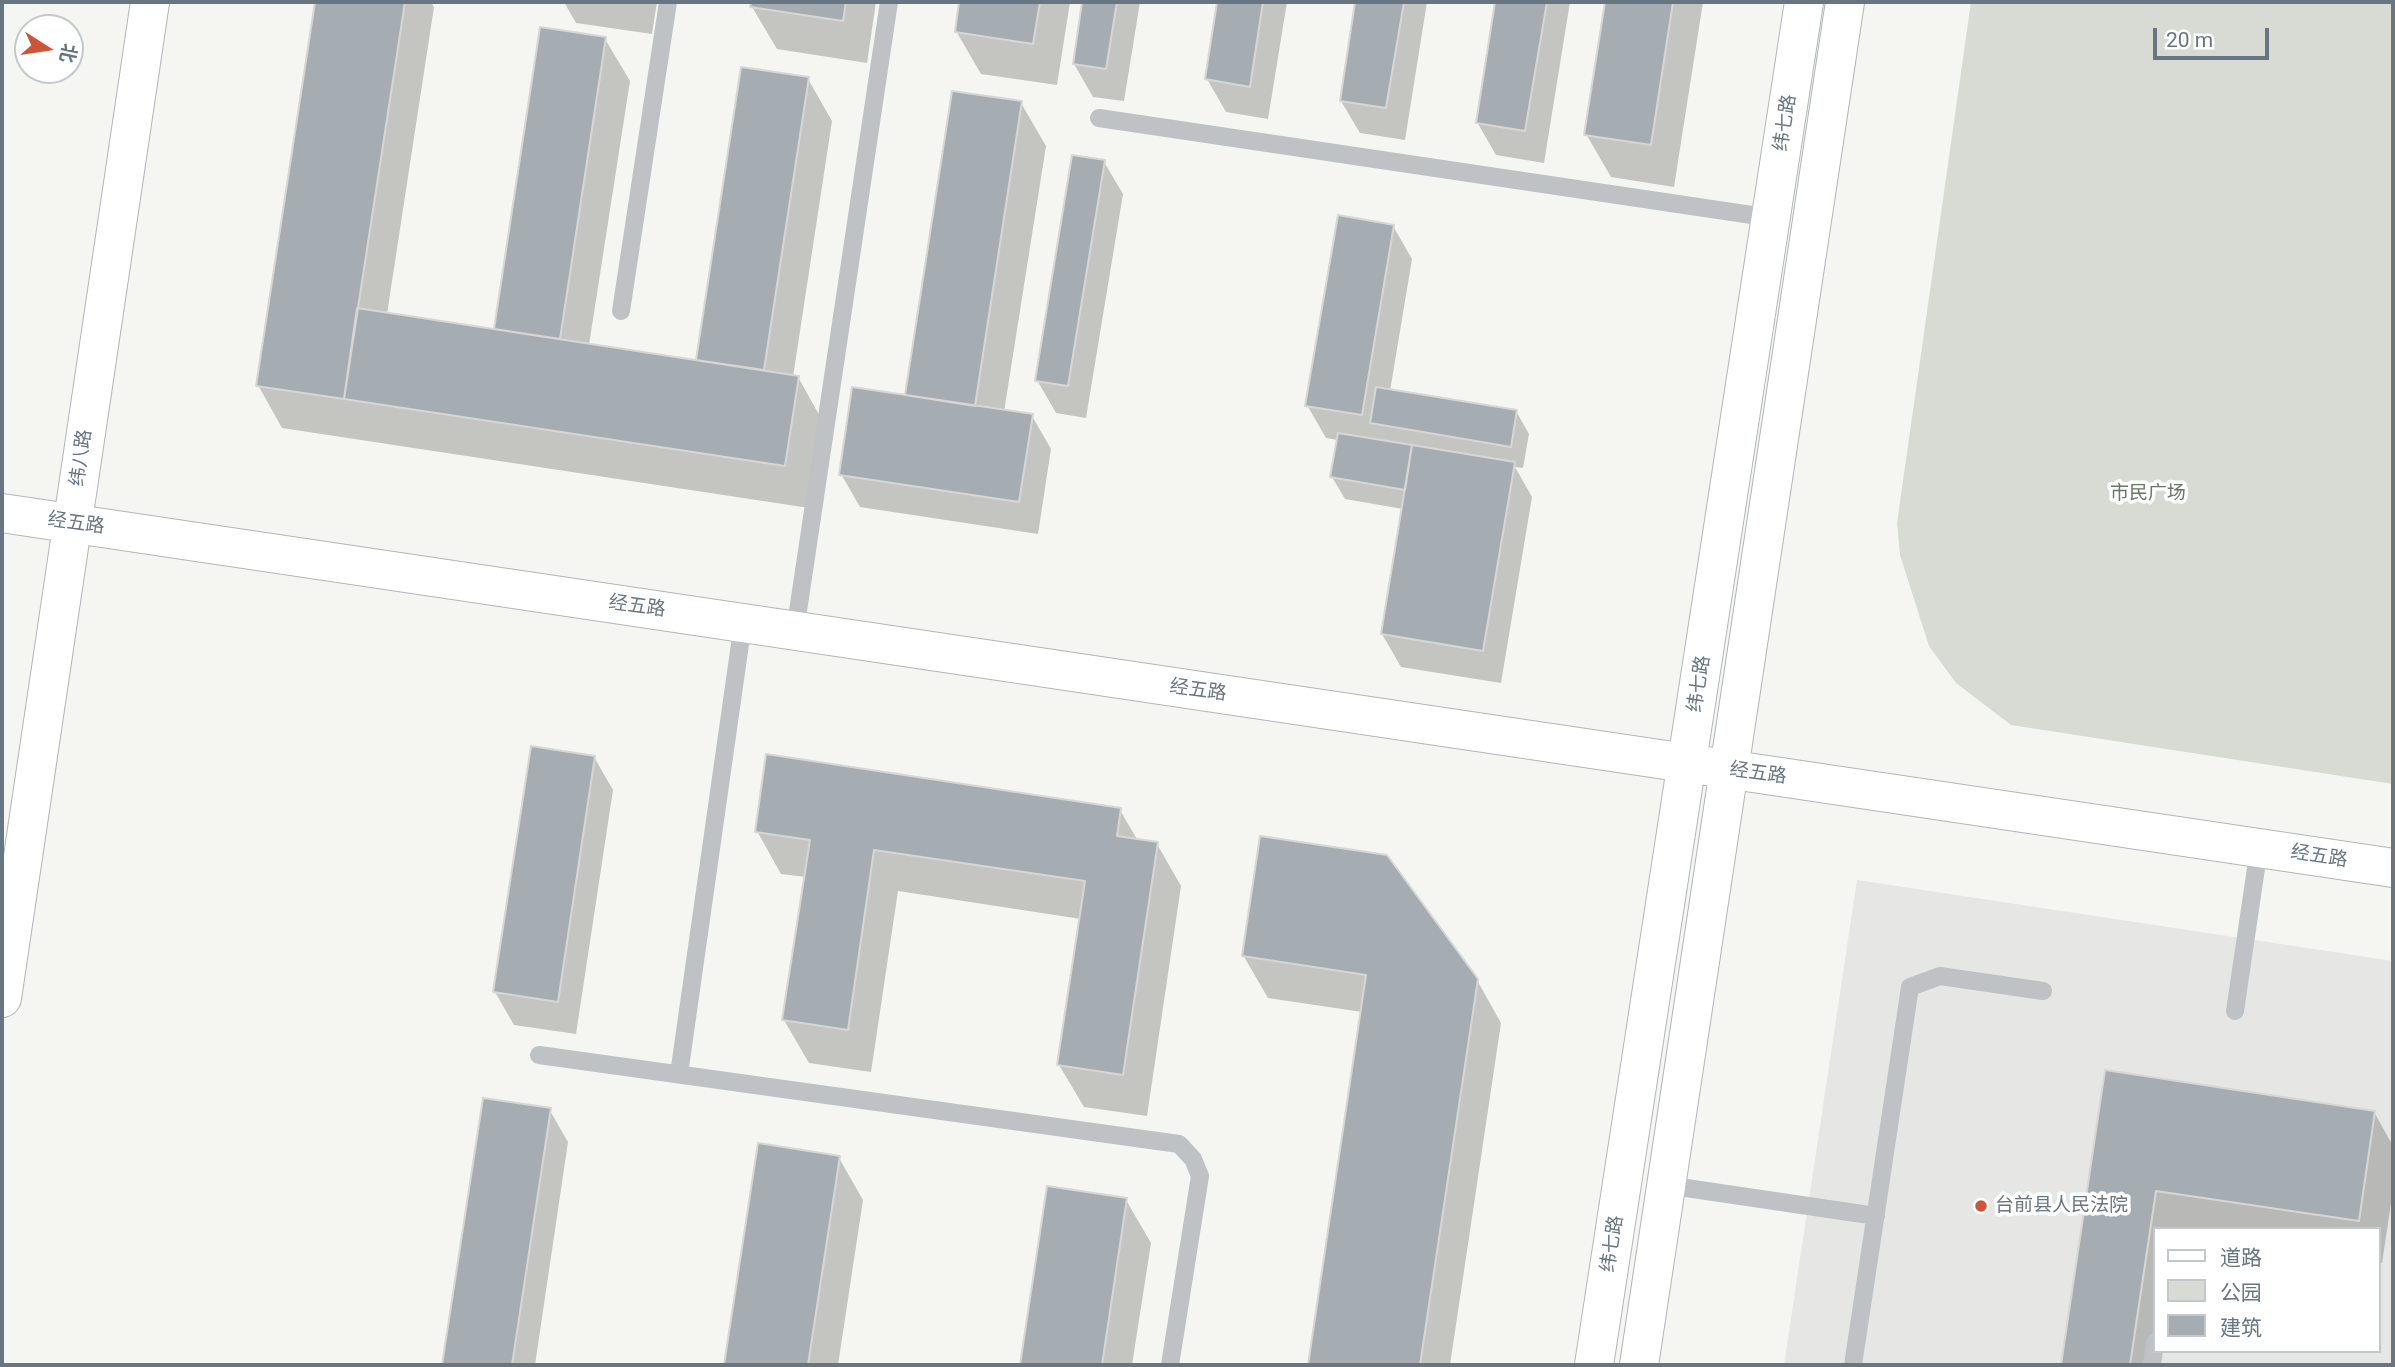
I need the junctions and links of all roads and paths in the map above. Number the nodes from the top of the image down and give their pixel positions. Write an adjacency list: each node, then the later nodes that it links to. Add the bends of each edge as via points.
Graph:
1 (150, 2): 10 (street, 纬八路)
2 (668, 2): 8 (lane)
3 (889, 2): 12 (lane)
4 (1804, 2): 7 (street, 纬七路)
5 (1845, 2): 14 (street, 纬七路)
6 (1099, 118): 7 (lane)
7 (1772, 218): 13 (street, 纬七路)
8 (621, 311)
9 (2, 513): 10 (street, 经五路)
10 (72, 523): 11 (street, 经五路); 18 (street, 纬八路)
11 (743, 623): 12 (street, 经五路); 21 (lane)
12 (794, 631): 13 (street, 经五路)
13 (1688, 764): 14 (street, 经五路); 25 (street, 纬七路)
14 (1729, 770): 15 (street, 经五路); 22 (street, 纬七路)
15 (2259, 848): 16 (street, 经五路); 19 (lane)
16 (2393, 868)
17 (2043, 991): 23 (lane, via 1940,976 1910,987)
18 (2, 998)
19 (2235, 1011)
20 (539, 1055): 21 (lane)
21 (679, 1074): 24 (lane, via 1179,1144 1200,1176)
22 (1666, 1185): 23 (lane); 26 (street, 纬七路)
23 (1876, 1216): 27 (lane)
24 (1170, 1365)
25 (1594, 1365)
26 (1639, 1365)
27 (1853, 1365)

